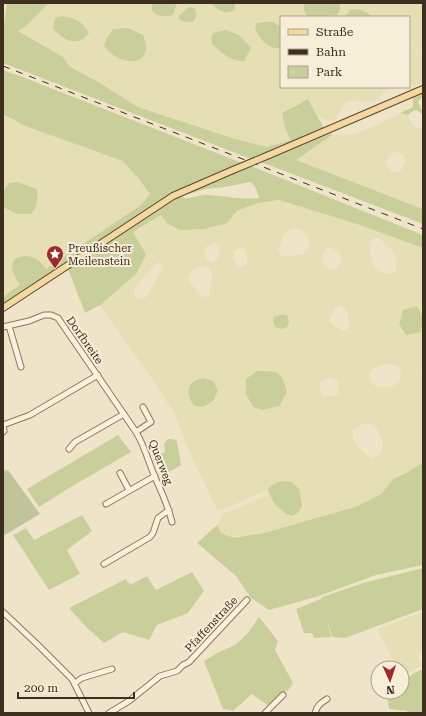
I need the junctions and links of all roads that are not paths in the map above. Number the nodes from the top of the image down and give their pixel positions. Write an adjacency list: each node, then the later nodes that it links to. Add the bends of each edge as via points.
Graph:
1 (423, 89): 2 (main road, bridge, via 173,196)
2 (3, 308)
3 (9, 326): 4 (street, Dorfbreite); 5 (street); 6 (street, Dorfbreite, via 44,315 58,318)
4 (3, 328)
5 (21, 367)
6 (98, 376): 8 (street, Dorfbreite); 9 (street, Dorfbreite, via 30,415)
7 (143, 407): 11 (street, via 151,422)
8 (124, 414): 11 (street, Querweg); 12 (street, via 75,442)
9 (3, 425): 10 (street, Dorfbreite)
10 (3, 432)
11 (136, 432): 14 (street, Querweg, via 144,444)
12 (69, 449)
13 (120, 473): 15 (street)
14 (155, 476): 15 (street); 17 (street, Querweg)
15 (129, 490): 16 (street)
16 (106, 504)
17 (170, 510): 18 (street, Querweg); 19 (street, via 158,518 150,537)
18 (172, 522)
19 (104, 564)
20 (247, 600): 27 (street, Pfaffenstraße, via 189,662 177,671 160,676)
21 (3, 612): 23 (street)
22 (112, 668): 23 (street, via 82,678)
23 (75, 683): 26 (street)
24 (283, 695): 28 (street)
25 (327, 699): 29 (street, via 316,707)
26 (89, 713)
27 (109, 713)
28 (265, 713)
29 (315, 713)

